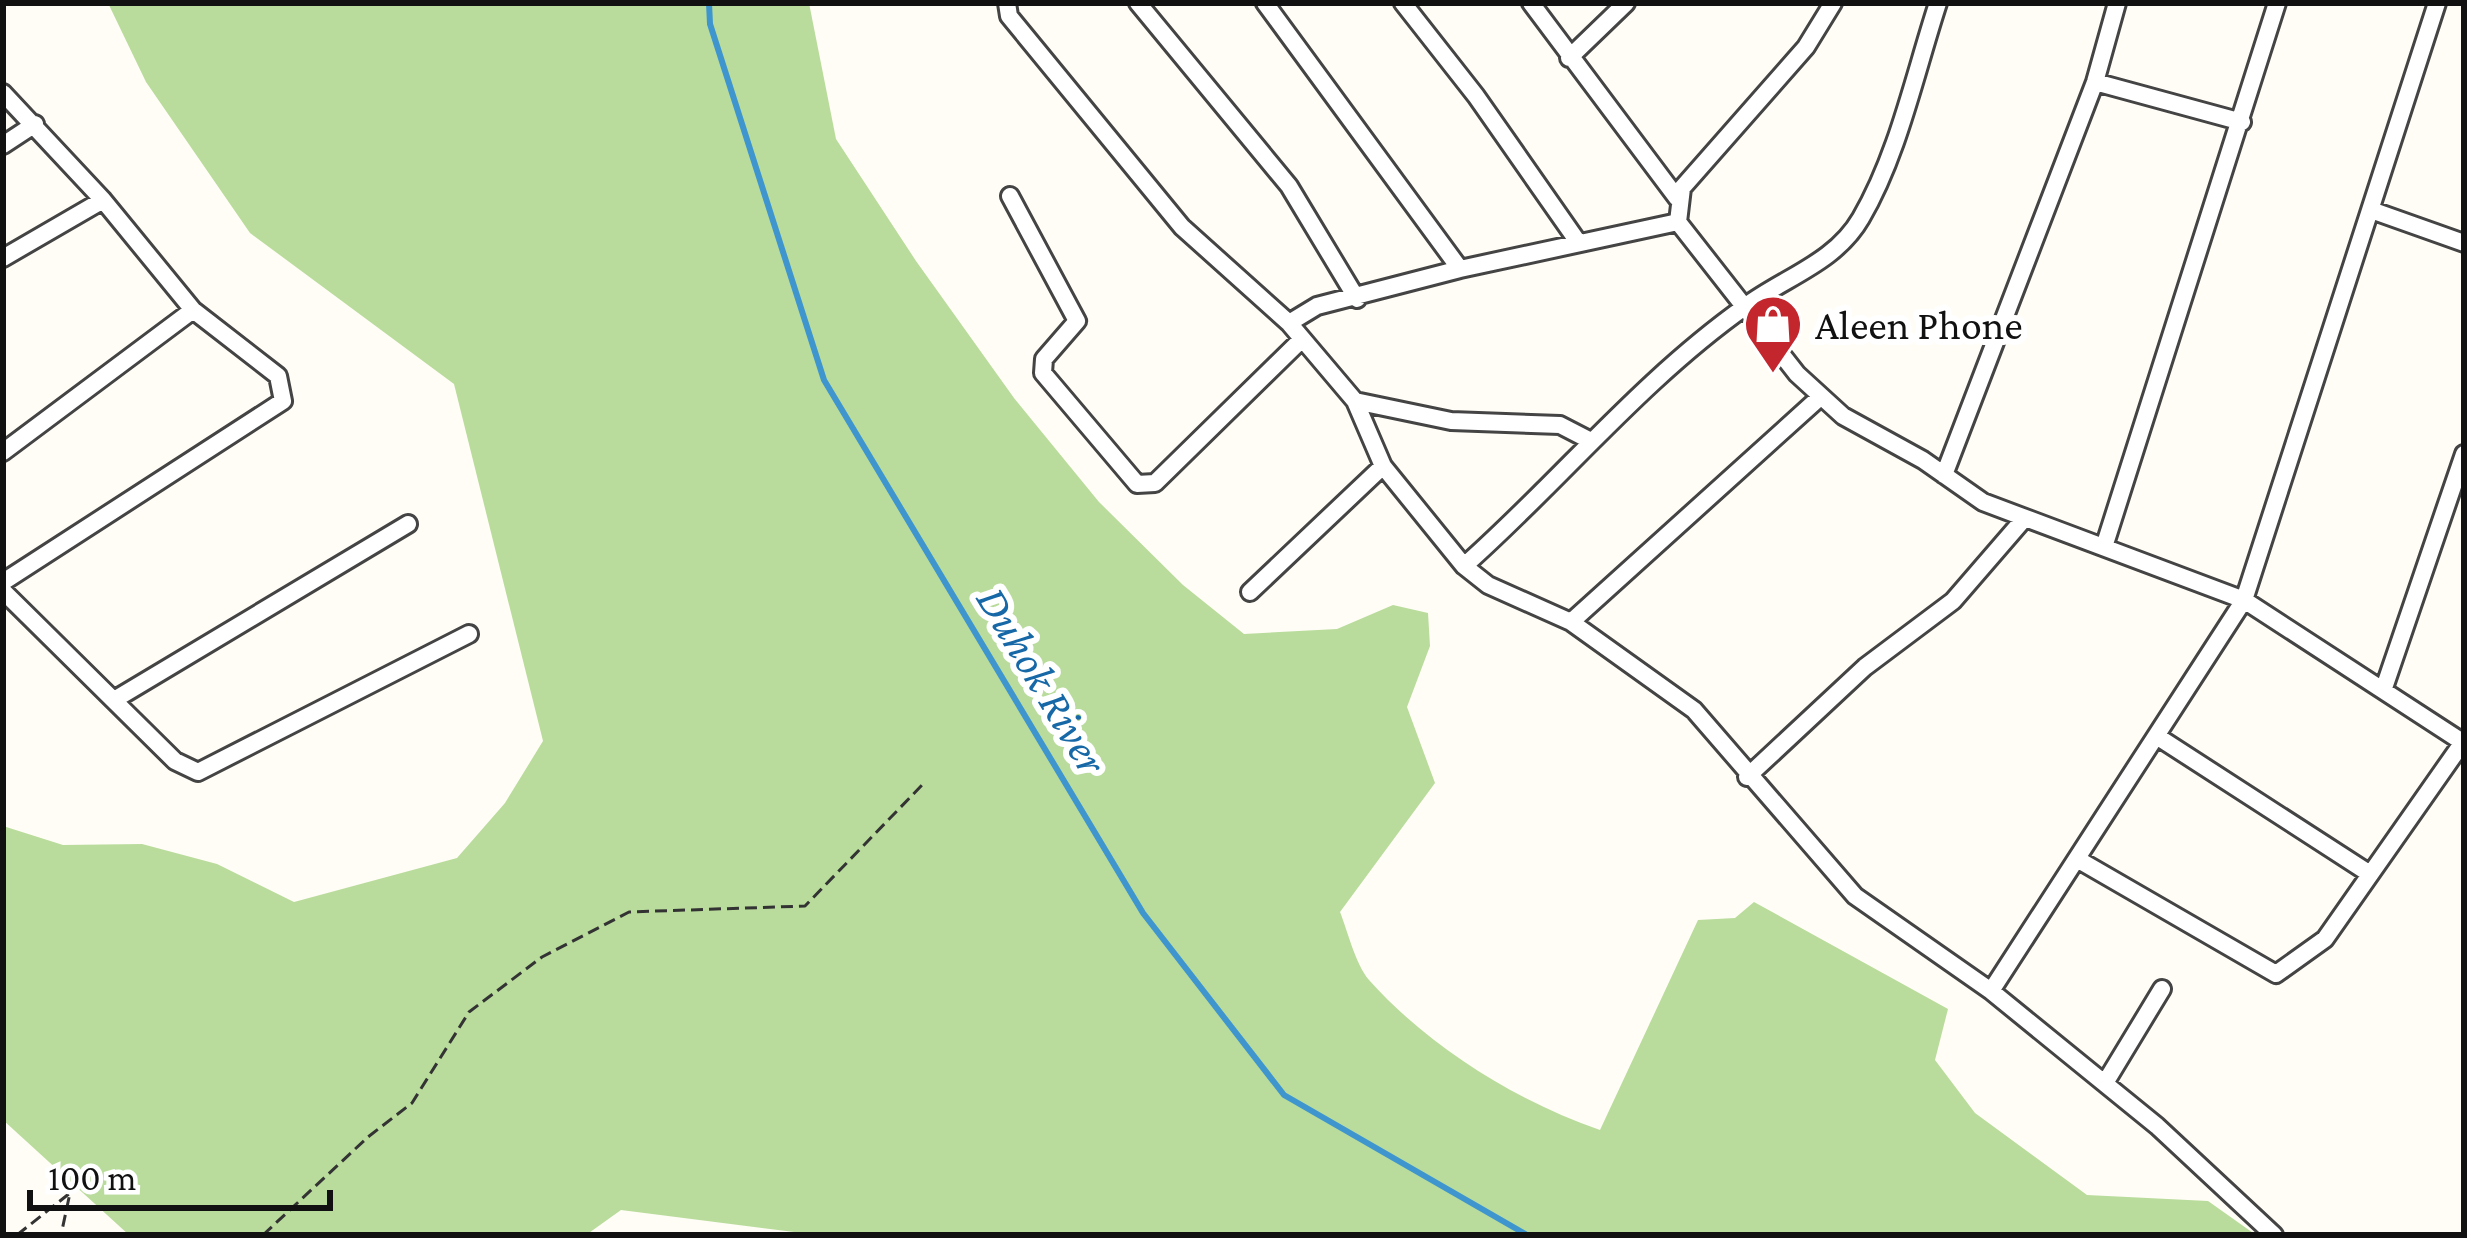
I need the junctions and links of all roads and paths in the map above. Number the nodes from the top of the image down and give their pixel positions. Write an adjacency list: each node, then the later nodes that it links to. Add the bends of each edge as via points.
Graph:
1 (1007, 3): 30 (street, via 1009,16 1182,227)
2 (1138, 3): 27 (street, via 1289,186)
3 (1265, 3): 26 (street)
4 (1402, 3): 23 (street)
5 (1531, 3): 12 (street)
6 (1625, 3): 12 (street)
7 (1833, 3): 19 (street, via 1806,47)
8 (1938, 3): 28 (street, via 1861,220 1812,268)
9 (2117, 3): 13 (street)
10 (2277, 3): 15 (street)
11 (2437, 3): 21 (street)
12 (1569, 58): 19 (street)
13 (2095, 82): 15 (street); 38 (street)
14 (3, 93): 16 (street)
15 (2242, 122): 41 (street)
16 (35, 124): 17 (street); 20 (street)
17 (3, 146)
18 (1010, 196): 31 (street, via 1077,321 1044,359 1043,373 1137,484 1155,483)
19 (1677, 198): 22 (street)
20 (104, 200): 25 (street); 29 (street)
21 (2371, 210): 24 (street); 45 (street)
22 (1678, 222): 23 (street); 28 (street)
23 (1578, 242): 26 (street)
24 (2464, 243)
25 (3, 258)
26 (1460, 269): 27 (street)
27 (1357, 298): 30 (street, via 1317,306)
28 (1744, 307): 32 (street); 34 (street)
29 (193, 310): 35 (street); 43 (street, via 278,376 283,401)
30 (1288, 323): 31 (street)
31 (1301, 340): 33 (street)
32 (1819, 398): 38 (street); 46 (street)
33 (1355, 401): 34 (street, via 1451,421 1561,425); 37 (street)
34 (1591, 441): 42 (street)
35 (3, 452)
36 (2464, 454): 48 (street)
37 (1383, 466): 42 (street); 44 (street)
38 (1944, 475): 39 (street)
39 (2023, 520): 41 (street); 52 (street, via 1953,601 1865,667)
40 (408, 524): 49 (street)
41 (2104, 547): 45 (street)
42 (1464, 566): 46 (street)
43 (3, 586): 49 (street)
44 (1250, 592)
45 (2244, 600): 48 (street); 50 (street)
46 (1571, 622): 52 (street, via 1694,710)
47 (469, 634): 49 (street, via 198,772)
48 (2384, 688): 51 (street)
49 (114, 700)
50 (2158, 737): 54 (street); 55 (street)
51 (2463, 742): 55 (street)
52 (1747, 777): 57 (street, via 1855,896)
53 (925, 782): 61 (path, via 805,906 629,912 542,957 469,1012 412,1103)
54 (2077, 859): 55 (street, via 2276,974 2325,939); 57 (street)
55 (2370, 874)
56 (2162, 989): 58 (street)
57 (1991, 991): 58 (street)
58 (2105, 1083): 62 (street)
59 (17, 1235): 60 (path, via 70,1193)
60 (61, 1235)
61 (263, 1235)
62 (2275, 1235)

